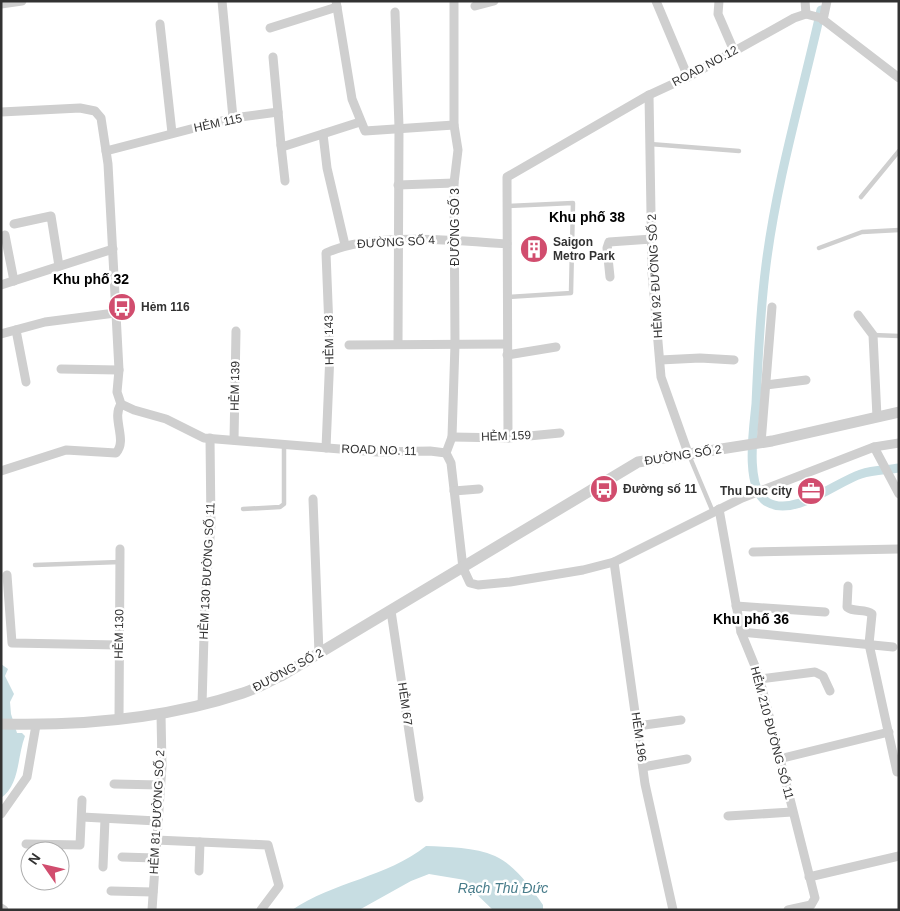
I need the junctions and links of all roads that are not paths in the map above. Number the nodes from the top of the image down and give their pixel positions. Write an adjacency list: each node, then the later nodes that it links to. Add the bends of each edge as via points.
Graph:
1 (22, 1): 9 (street)
2 (222, 1): 24 (street)
3 (454, 1): 26 (street, ĐƯỜNG SỐ 3)
4 (494, 1): 11 (street)
5 (656, 1): 19 (street)
6 (719, 1): 17 (street, via 718,14)
7 (805, 1): 13 (street)
8 (827, 1): 14 (street)
9 (1, 4)
10 (336, 4): 16 (street); 25 (street, via 352,99)
11 (475, 6)
12 (395, 12): 27 (street)
13 (806, 14): 14 (street); 17 (street, ROAD NO.12)
14 (822, 19): 20 (street)
15 (160, 24): 28 (street)
16 (270, 28)
17 (734, 51): 19 (street, ROAD NO.12)
18 (273, 58): 23 (street)
19 (688, 76): 21 (street, ROAD NO.12)
20 (899, 78)
21 (649, 95): 30 (street, HẺM 92 ĐƯỜNG SỐ 2); 39 (street, ROAD NO.12, via 507,177)
22 (1, 112): 32 (street, via 80,108 96,111 101,118)
23 (278, 112): 24 (street, HẺM 115); 31 (street)
24 (233, 118): 28 (street, HẺM 115)
25 (360, 122): 27 (street, via 365,131); 29 (street)
26 (454, 125): 27 (street); 36 (street, ĐƯỜNG SỐ 3, via 458,150)
27 (399, 127): 37 (street)
28 (172, 133): 32 (street, HẺM 115)
29 (322, 134): 31 (street); 47 (street)
30 (650, 144): 33 (lane); 43 (street, HẺM 92 ĐƯỜNG SỐ 2)
31 (282, 145): 35 (street)
32 (106, 151): 49 (street)
33 (738, 151)
34 (899, 151): 38 (lane)
35 (285, 181)
36 (454, 183): 37 (street); 44 (street, ĐƯỜNG SỐ 3)
37 (398, 185): 45 (street)
38 (861, 197)
39 (507, 206): 46 (street); 54 (lane, via 573,203 572,293)
40 (14, 224): 50 (street, via 50,216)
41 (899, 230): 48 (lane, via 862,232)
42 (5, 235): 52 (street)
43 (652, 239): 51 (street, via 610,242 607,248); 69 (street, HẺM 92 ĐƯỜNG SỐ 2)
44 (455, 240): 45 (street, ĐƯỜNG SỐ 4); 46 (street, ĐƯỜNG SỐ 4); 64 (street, ĐƯỜNG SỐ 3)
45 (398, 241): 47 (street, ĐƯỜNG SỐ 4, via 368,241); 63 (street)
46 (507, 244): 54 (street)
47 (345, 246): 88 (street, HẺM 143, via 325,256 330,353)
48 (819, 248)
49 (112, 249): 50 (street); 56 (street)
50 (59, 266): 52 (street)
51 (610, 277)
52 (14, 281): 53 (street)
53 (1, 285)
54 (507, 297): 65 (street)
55 (772, 307): 75 (street)
56 (115, 313): 58 (street, via 45,322); 72 (street)
57 (858, 315): 61 (street)
58 (16, 330): 60 (street); 74 (street)
59 (236, 331): 83 (street, HẺM 139)
60 (1, 334)
61 (873, 335): 62 (lane); 78 (street)
62 (899, 336)
63 (398, 344): 64 (street); 66 (street)
64 (455, 344): 65 (street); 80 (street, ĐƯỜNG SỐ 3)
65 (507, 344): 68 (street)
66 (349, 345)
67 (556, 347): 68 (street)
68 (507, 355): 82 (street)
69 (660, 360): 70 (street); 90 (street, HẺM 92 ĐƯỜNG SỐ 2, via 661,377)
70 (734, 360)
71 (61, 368): 72 (street)
72 (119, 370): 76 (street, via 117,392)
73 (806, 380): 75 (street)
74 (26, 382)
75 (766, 385): 84 (street)
76 (122, 404): 81 (street, ROAD NO. 11); 91 (street, via 118,412 120,440 116,453 66,450)
77 (899, 412): 78 (street, ĐƯỜNG SỐ 2)
78 (878, 417): 84 (street, ĐƯỜNG SỐ 2)
79 (560, 433): 82 (street, HẺM 159)
80 (452, 437): 82 (street, HẺM 159); 89 (street, ĐƯỜNG SỐ 3)
81 (210, 438): 83 (street, ROAD NO. 11); 118 (street, HẺM 130 ĐƯỜNG SỐ 11, via 211,525)
82 (508, 438)
83 (234, 440): 86 (street, ROAD NO. 11)
84 (761, 443): 90 (street, ĐƯỜNG SỐ 2)
85 (899, 443): 87 (street)
86 (284, 444): 88 (street, ROAD NO. 11); 96 (lane, via 284,504)
87 (874, 447): 94 (street); 97 (street)
88 (326, 448): 89 (street, ROAD NO. 11)
89 (446, 453): 93 (street, via 451,463)
90 (688, 453): 97 (lane); 104 (street, ĐƯỜNG SỐ 2, via 638,462)
91 (1, 471)
92 (479, 489): 93 (street)
93 (454, 491): 104 (street)
94 (899, 494)
95 (312, 499): 115 (street)
96 (243, 509)
97 (716, 510): 102 (street); 108 (street, HẺM 210 ĐƯỜNG SỐ 11)
98 (899, 548): 100 (street)
99 (120, 549): 101 (street, HẺM 130)
100 (753, 552)
101 (120, 562): 103 (lane); 113 (street, HẺM 130)
102 (614, 562): 104 (street, via 556,575 478,585 470,583); 124 (street, HẺM 196)
103 (34, 565)
104 (462, 568): 109 (street, ĐƯỜNG SỐ 2)
105 (7, 575): 107 (street)
106 (848, 586): 112 (street, via 847,607 872,614)
107 (5, 592): 113 (street, via 12,643)
108 (736, 606): 110 (street); 111 (street, HẺM 210 ĐƯỜNG SỐ 11)
109 (391, 611): 115 (street, ĐƯỜNG SỐ 2); 132 (street, HẺM 67)
110 (825, 612)
111 (741, 632): 112 (street); 116 (street, HẺM 210 ĐƯỜNG SỐ 11)
112 (869, 644): 114 (street); 125 (street)
113 (118, 645): 120 (street, HẺM 130)
114 (893, 647)
115 (319, 653): 118 (street, ĐƯỜNG SỐ 2, via 245,693)
116 (760, 679): 117 (street, via 815,672 824,676); 127 (street, HẺM 210 ĐƯỜNG SỐ 11)
117 (830, 692)
118 (202, 705): 119 (street, ĐƯỜNG SỐ 2)
119 (161, 714): 120 (street, ĐƯỜNG SỐ 2); 131 (street, HẺM 81 ĐƯỜNG SỐ 2)
120 (120, 719): 123 (street, ĐƯỜNG SỐ 2, via 62,726)
121 (681, 720): 124 (street)
122 (1, 724): 123 (street, ĐƯỜNG SỐ 2)
123 (36, 725): 135 (street, via 27,777)
124 (637, 726): 128 (street, HẺM 196)
125 (888, 732): 127 (street); 129 (street)
126 (687, 759): 128 (street)
127 (779, 759): 134 (street, HẺM 210 ĐƯỜNG SỐ 11)
128 (643, 768): 153 (street, HẺM 196)
129 (897, 772)
130 (114, 784): 131 (street)
131 (160, 785): 139 (street, HẺM 81 ĐƯỜNG SỐ 2)
132 (419, 798)
133 (82, 800): 137 (street)
134 (792, 812): 136 (street); 148 (street, HẺM 210 ĐƯỜNG SỐ 11)
135 (1, 814)
136 (728, 816)
137 (82, 817): 138 (street); 142 (street, via 80,845)
138 (105, 819): 139 (street); 146 (street)
139 (157, 821): 140 (street, HẺM 81 ĐƯỜNG SỐ 2)
140 (156, 840): 141 (street); 145 (street, HẺM 81 ĐƯỜNG SỐ 2)
141 (200, 842): 147 (street); 152 (street, via 268,846 279,886)
142 (70, 845)
143 (899, 856): 148 (street)
144 (122, 857): 145 (street)
145 (155, 858): 150 (street, HẺM 81 ĐƯỜNG SỐ 2)
146 (103, 867)
147 (199, 871)
148 (809, 877): 154 (street, HẺM 210 ĐƯỜNG SỐ 11, via 814,902)
149 (111, 891): 150 (street)
150 (153, 892): 151 (street, HẺM 81 ĐƯỜNG SỐ 2)
151 (152, 910)
152 (261, 910)
153 (673, 910)
154 (788, 910)

